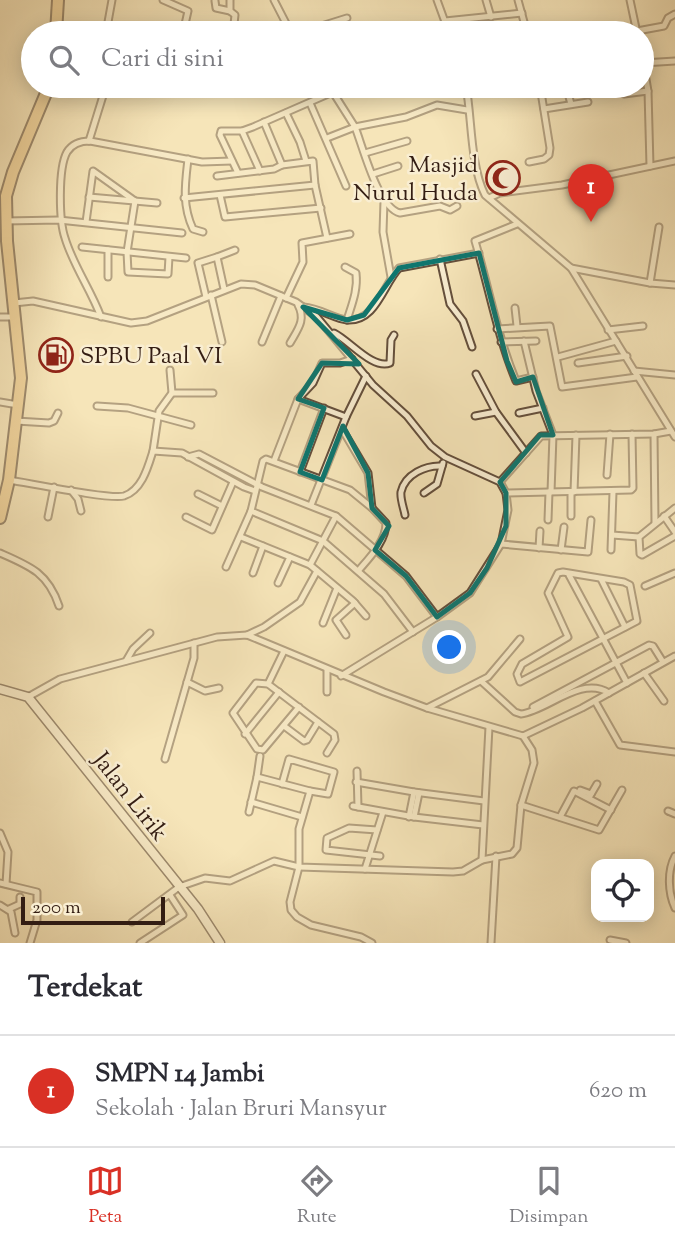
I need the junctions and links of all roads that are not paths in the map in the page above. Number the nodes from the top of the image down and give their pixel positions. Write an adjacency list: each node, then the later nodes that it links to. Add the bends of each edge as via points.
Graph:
1 (58, 0): 16 (highway)
2 (112, 0): 17 (street)
3 (163, 0): 18 (street, via 188,11)
4 (230, 0): 11 (street)
5 (274, 0): 20 (street)
6 (437, 0): 22 (street)
7 (486, 0): 14 (street)
8 (518, 0): 12 (street)
9 (630, 0): 25 (street)
10 (215, 1): 11 (street, via 216,8)
11 (230, 11): 19 (street)
12 (522, 13): 14 (street); 24 (street)
13 (675, 14): 26 (street, via 664,26)
14 (491, 17): 23 (street)
15 (347, 18): 21 (street)
16 (57, 21)
17 (108, 21)
18 (186, 21)
19 (234, 21)
20 (285, 21)
21 (337, 21)
22 (445, 21)
23 (454, 21)
24 (524, 21)
25 (635, 21)
26 (654, 28)
27 (654, 60): 28 (street)
28 (675, 61)
29 (44, 98): 74 (highway, via 8,185)
30 (102, 98): 47 (street)
31 (318, 98): 38 (street)
32 (337, 98): 44 (street)
33 (466, 98): 41 (street)
34 (543, 98): 40 (street)
35 (569, 98): 39 (street)
36 (648, 98): 57 (street)
37 (588, 102): 39 (street)
38 (310, 103): 42 (street); 46 (street)
39 (571, 104): 40 (street)
40 (544, 109): 54 (street, via 549,155)
41 (467, 110): 44 (street, via 437,105 411,116); 67 (street, via 480,182)
42 (286, 113): 43 (street); 53 (street)
43 (264, 122): 45 (street); 55 (street)
44 (355, 127): 46 (street); 49 (street)
45 (242, 131): 51 (street, via 220,133); 58 (street)
46 (327, 138): 63 (street)
47 (89, 141): 50 (street); 73 (street, via 78,142 66,154)
48 (407, 141): 49 (street)
49 (365, 153): 60 (street)
50 (188, 159): 51 (street); 66 (street)
51 (232, 160): 59 (street)
52 (675, 161): 57 (street)
53 (306, 162): 55 (street); 62 (street, via 314,162)
54 (529, 162)
55 (282, 165): 58 (street)
56 (398, 166): 60 (street)
57 (650, 166): 67 (street)
58 (260, 171): 59 (street)
59 (238, 173): 61 (street)
60 (373, 174): 68 (street)
61 (217, 176)
62 (316, 185): 64 (street); 72 (street)
63 (346, 186)
64 (220, 195): 66 (street); 72 (street, via 225,217)
65 (89, 197): 69 (street); 69 (street, via 92,172 96,171); 75 (street)
66 (184, 198): 79 (street, via 193,229)
67 (489, 198): 76 (street)
68 (384, 200): 71 (street, via 400,213); 96 (street, via 383,232)
69 (135, 201): 70 (street); 77 (street)
70 (157, 203)
71 (457, 206)
72 (321, 208): 82 (street)
73 (59, 220): 74 (street); 75 (street); 108 (street)
74 (5, 221): 88 (highway)
75 (86, 222): 77 (street)
76 (517, 224): 87 (street, via 476,239); 94 (street)
77 (132, 227): 80 (street); 86 (street)
78 (659, 227): 97 (street)
79 (203, 232)
80 (181, 233)
81 (349, 234): 82 (street)
82 (327, 238): 101 (street, via 302,243 303,262)
83 (82, 247): 84 (street)
84 (108, 250): 86 (street); 95 (street)
85 (235, 250): 90 (street)
86 (127, 252): 89 (street); 89 (street, via 128,272 168,274)
87 (479, 253): 92 (street); 112 (street)
88 (4, 257): 103 (highway)
89 (169, 257): 91 (street)
90 (217, 257): 99 (street); 100 (street, via 198,263)
91 (186, 258)
92 (440, 259): 96 (street, via 406,265); 123 (street, via 450,304 463,321)
93 (345, 267): 109 (street, via 356,273)
94 (571, 268): 97 (street); 113 (street)
95 (108, 277)
96 (391, 278): 109 (street, via 373,309)
97 (650, 283): 98 (street)
98 (675, 285)
99 (225, 289): 100 (street); 101 (street, via 255,285)
100 (209, 296): 108 (street, via 147,321); 119 (street)
101 (284, 297): 102 (street); 120 (street)
102 (296, 302): 104 (street); 122 (street, via 301,324)
103 (13, 303): 107 (highway); 108 (street, via 33,301)
104 (303, 307): 109 (street); 114 (street)
105 (514, 308): 111 (street)
106 (0, 317): 107 (street)
107 (14, 317): 138 (highway, via 21,378)
108 (101, 317)
109 (347, 320)
110 (643, 326): 113 (street)
111 (517, 327): 112 (street); 125 (street, via 550,326)
112 (498, 329): 121 (street)
113 (608, 330): 118 (street)
114 (331, 332): 115 (street, via 380,365 390,363); 126 (street)
115 (394, 335)
116 (524, 341): 117 (street); 121 (street); 133 (street)
117 (536, 341)
118 (616, 341): 124 (street); 125 (street)
119 (222, 342)
120 (262, 342)
121 (501, 342): 133 (street, via 516,381)
122 (290, 343)
123 (472, 347)
124 (627, 356): 127 (street); 130 (street)
125 (558, 357): 130 (street, via 562,387)
126 (352, 359): 132 (street); 136 (street, via 321,363 313,383)
127 (578, 363)
128 (170, 370): 134 (street)
129 (476, 374): 142 (street)
130 (635, 374): 131 (street); 154 (street)
131 (675, 375)
132 (366, 376): 146 (street); 160 (street)
133 (533, 377): 141 (street)
134 (172, 393): 135 (street); 145 (street)
135 (213, 393)
136 (298, 399): 140 (street); 161 (street)
137 (0, 402): 138 (street)
138 (18, 405): 148 (highway)
139 (97, 406): 145 (street)
140 (324, 408): 146 (street); 163 (street)
141 (543, 408): 144 (street); 155 (street)
142 (496, 412): 147 (street); 158 (street)
143 (58, 413): 148 (street, via 49,423)
144 (519, 413)
145 (158, 416): 149 (street); 157 (street)
146 (346, 416): 150 (street)
147 (475, 416)
148 (16, 421): 164 (highway)
149 (191, 425)
150 (342, 429): 166 (street); 181 (street, via 368,473)
151 (610, 434): 152 (street); 156 (street); 165 (street)
152 (632, 434): 153 (street); 174 (street, via 633,488)
153 (654, 434): 154 (street); 194 (street)
154 (673, 434)
155 (553, 435): 156 (street); 158 (street, via 538,438); 172 (street)
156 (576, 435): 173 (street)
157 (153, 451): 159 (street); 171 (street, via 147,472 125,496)
158 (526, 453): 168 (street)
159 (188, 457): 167 (street); 170 (street, via 198,454)
160 (445, 457): 162 (street); 168 (street)
161 (274, 461): 163 (street); 170 (street, via 263,461)
162 (442, 466): 175 (street, via 437,484); 185 (street, via 419,469 407,482 401,492)
163 (300, 471): 166 (street)
164 (6, 474): 169 (street); 178 (highway)
165 (607, 475)
166 (323, 480): 179 (street); 181 (street, via 350,490)
167 (233, 482): 170 (street); 180 (street)
168 (500, 482): 176 (street)
169 (54, 487): 171 (street); 189 (street)
170 (256, 488): 179 (street); 184 (street)
171 (71, 490): 183 (street)
172 (550, 492): 173 (street); 176 (street); 192 (street)
173 (573, 492): 174 (street); 187 (street)
174 (613, 492): 198 (street)
175 (424, 493)
176 (506, 493): 202 (street, via 508,510)
177 (198, 494): 180 (street)
178 (2, 503): 191 (highway)
179 (311, 505): 186 (street)
180 (222, 506): 190 (street, via 212,530)
181 (373, 508): 205 (street, via 386,523)
182 (675, 508): 188 (street)
183 (81, 511)
184 (251, 511): 199 (street); 201 (street)
185 (405, 515)
186 (336, 516): 201 (street); 205 (street)
187 (571, 516)
188 (664, 516): 194 (street); 197 (street)
189 (48, 517)
190 (186, 517)
191 (0, 518)
192 (548, 520)
193 (591, 520): 206 (street, via 588,552)
194 (655, 523): 200 (street)
195 (564, 527): 206 (street)
196 (540, 531): 204 (street)
197 (675, 534): 200 (street, via 642,555)
198 (612, 535): 200 (street); 207 (street)
199 (241, 537): 203 (street); 211 (street)
200 (639, 537)
201 (323, 541): 210 (street); 212 (street)
202 (501, 544): 204 (street); 224 (street, via 470,593)
203 (263, 546): 209 (street); 214 (street)
204 (539, 548): 206 (street)
205 (375, 550): 212 (street); 224 (street, via 406,576)
206 (561, 550)
207 (611, 550)
208 (0, 554): 222 (street, via 41,574)
209 (290, 557): 210 (street); 218 (street)
210 (310, 565): 213 (street)
211 (226, 567)
212 (359, 570): 227 (street)
213 (317, 571): 220 (street); 229 (street, via 300,602)
214 (253, 573)
215 (675, 573): 219 (street)
216 (569, 575): 217 (street); 232 (street); 232 (street, via 558,573 548,593 568,637 522,664 519,682)
217 (601, 579): 226 (street); 226 (street, via 630,585 637,621)
218 (278, 583)
219 (645, 586)
220 (337, 588): 221 (street); 225 (street)
221 (355, 603): 223 (street); 230 (street, via 336,620)
222 (60, 606)
223 (366, 616)
224 (437, 617): 227 (street)
225 (323, 623)
226 (625, 627): 232 (street)
227 (413, 632): 241 (street)
228 (150, 633): 236 (street)
229 (247, 635): 233 (street); 234 (street)
230 (346, 635)
231 (520, 639): 242 (street)
232 (603, 639): 237 (street)
233 (194, 643): 236 (street); 243 (street)
234 (284, 651): 239 (street); 245 (street)
235 (675, 656): 238 (street)
236 (127, 661): 251 (street, via 60,679)
237 (616, 663): 238 (street, via 651,645); 244 (street); 255 (street)
238 (663, 663): 240 (street)
239 (327, 670): 241 (street); 249 (street)
240 (645, 673): 244 (street); 253 (street)
241 (341, 676): 256 (street)
242 (481, 681): 250 (street, via 521,715 568,694 596,688); 256 (street)
243 (187, 682): 246 (street, via 205,691); 265 (street)
244 (627, 683): 250 (street)
245 (268, 684): 248 (street); 260 (street, via 256,683 234,711)
246 (219, 688)
247 (0, 689): 251 (main road)
248 (279, 692): 254 (street); 260 (street)
249 (327, 692)
250 (609, 693): 252 (street)
251 (28, 697): 297 (main road, Jalan Lirik)
252 (595, 701): 261 (street); 262 (street, via 620,745)
253 (664, 701)
254 (299, 707): 257 (street); 258 (street)
255 (533, 707)
256 (427, 708): 259 (street)
257 (318, 722): 258 (street, via 303,741); 263 (street, via 336,736)
258 (284, 726): 260 (street, via 263,750)
259 (489, 727): 261 (street); 275 (street)
260 (245, 734)
261 (523, 736): 277 (street, via 534,763)
262 (675, 752)
263 (327, 753)
264 (260, 756): 267 (street)
265 (165, 759)
266 (357, 771): 268 (street)
267 (257, 777): 269 (street); 276 (street)
268 (356, 782): 273 (street); 281 (street, via 355,807)
269 (282, 784): 272 (street); 272 (street, via 289,759 334,772 328,793)
270 (597, 784): 274 (street)
271 (622, 790): 278 (street)
272 (310, 792): 284 (street)
273 (416, 793): 275 (street); 285 (street)
274 (590, 796): 278 (street); 283 (street, via 574,791)
275 (484, 801): 286 (street)
276 (251, 802): 280 (street); 284 (street)
277 (521, 805): 283 (street); 291 (street, via 517,848 512,854)
278 (611, 810): 283 (street, via 599,830)
279 (668, 811): 282 (street)
280 (249, 812)
281 (383, 812): 285 (street); 287 (street)
282 (675, 814)
283 (562, 815)
284 (302, 817): 294 (street)
285 (412, 817): 286 (street)
286 (483, 825): 293 (street)
287 (377, 830): 289 (street); 289 (street, via 349,828 326,841 326,850 333,853)
288 (0, 833): 296 (street, via 8,852)
289 (370, 855): 290 (street); 295 (street)
290 (380, 856)
291 (496, 856): 293 (street); 311 (street)
292 (675, 856): 301 (street, via 670,897)
293 (482, 860): 295 (street, via 453,872)
294 (299, 867): 295 (street); 297 (street, via 274,861 230,881 205,878); 305 (street, via 291,911 311,925)
295 (365, 869)
296 (3, 883): 307 (street, via 37,892 37,920)
297 (179, 887): 298 (street); 309 (main road, Jalan Lirik)
298 (170, 895): 303 (street); 308 (street, via 183,915)
299 (20, 897): 302 (street, via 20,904)
300 (0, 905): 302 (street)
301 (675, 908)
302 (9, 909): 304 (street)
303 (132, 922)
304 (15, 933)
305 (359, 940): 310 (street)
306 (610, 940): 312 (street)
307 (30, 943)
308 (140, 943)
309 (220, 943)
310 (372, 943)
311 (491, 943)
312 (626, 943)

